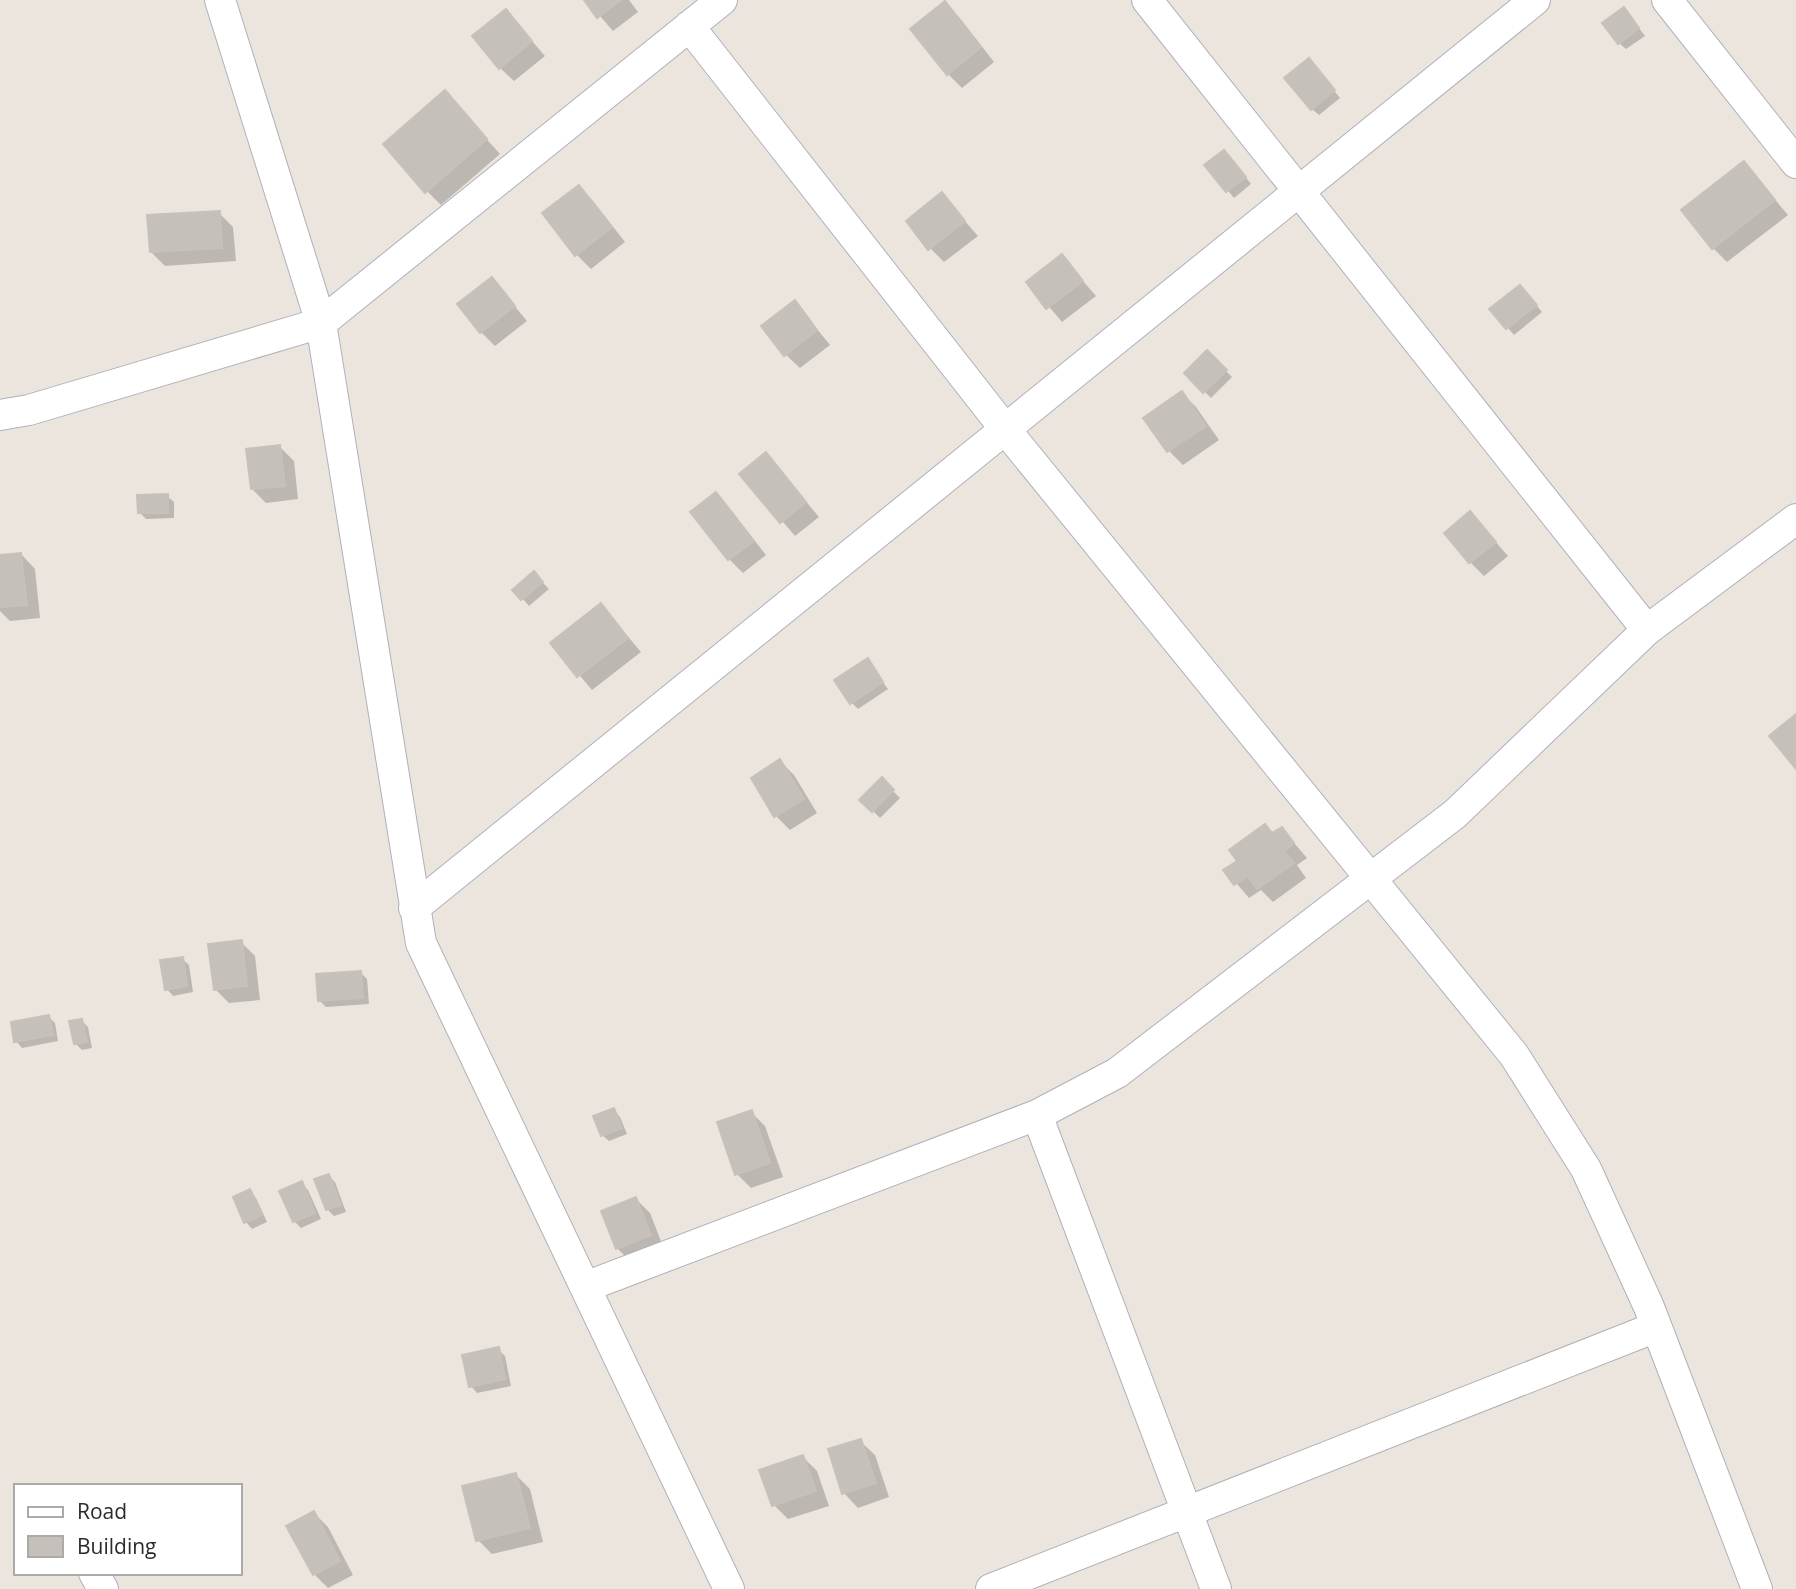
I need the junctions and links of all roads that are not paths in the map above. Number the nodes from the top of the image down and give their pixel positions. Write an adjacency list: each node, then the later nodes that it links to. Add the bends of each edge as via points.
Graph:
1 (220, 0): 9 (street)
2 (722, 0): 6 (street)
3 (1147, 0): 8 (street)
4 (1535, 0): 8 (street)
5 (1667, 0): 7 (street)
6 (690, 26): 9 (street); 11 (street)
7 (1796, 163)
8 (1299, 191): 11 (street); 13 (street)
9 (321, 323): 10 (street); 15 (street)
10 (0, 415)
11 (1005, 429): 14 (street); 15 (street)
12 (1796, 519): 13 (street)
13 (1647, 630): 14 (street, via 1455,814)
14 (1370, 879): 16 (street, via 1117,1073); 18 (street, via 1514,1055 1586,1169)
15 (414, 908): 17 (street, via 421,943)
16 (1037, 1115): 17 (street); 19 (street)
17 (585, 1287): 20 (street)
18 (1656, 1327): 19 (street); 23 (street)
19 (1187, 1512): 21 (street); 22 (street)
20 (729, 1589)
21 (991, 1589)
22 (1216, 1589)
23 (1757, 1589)

